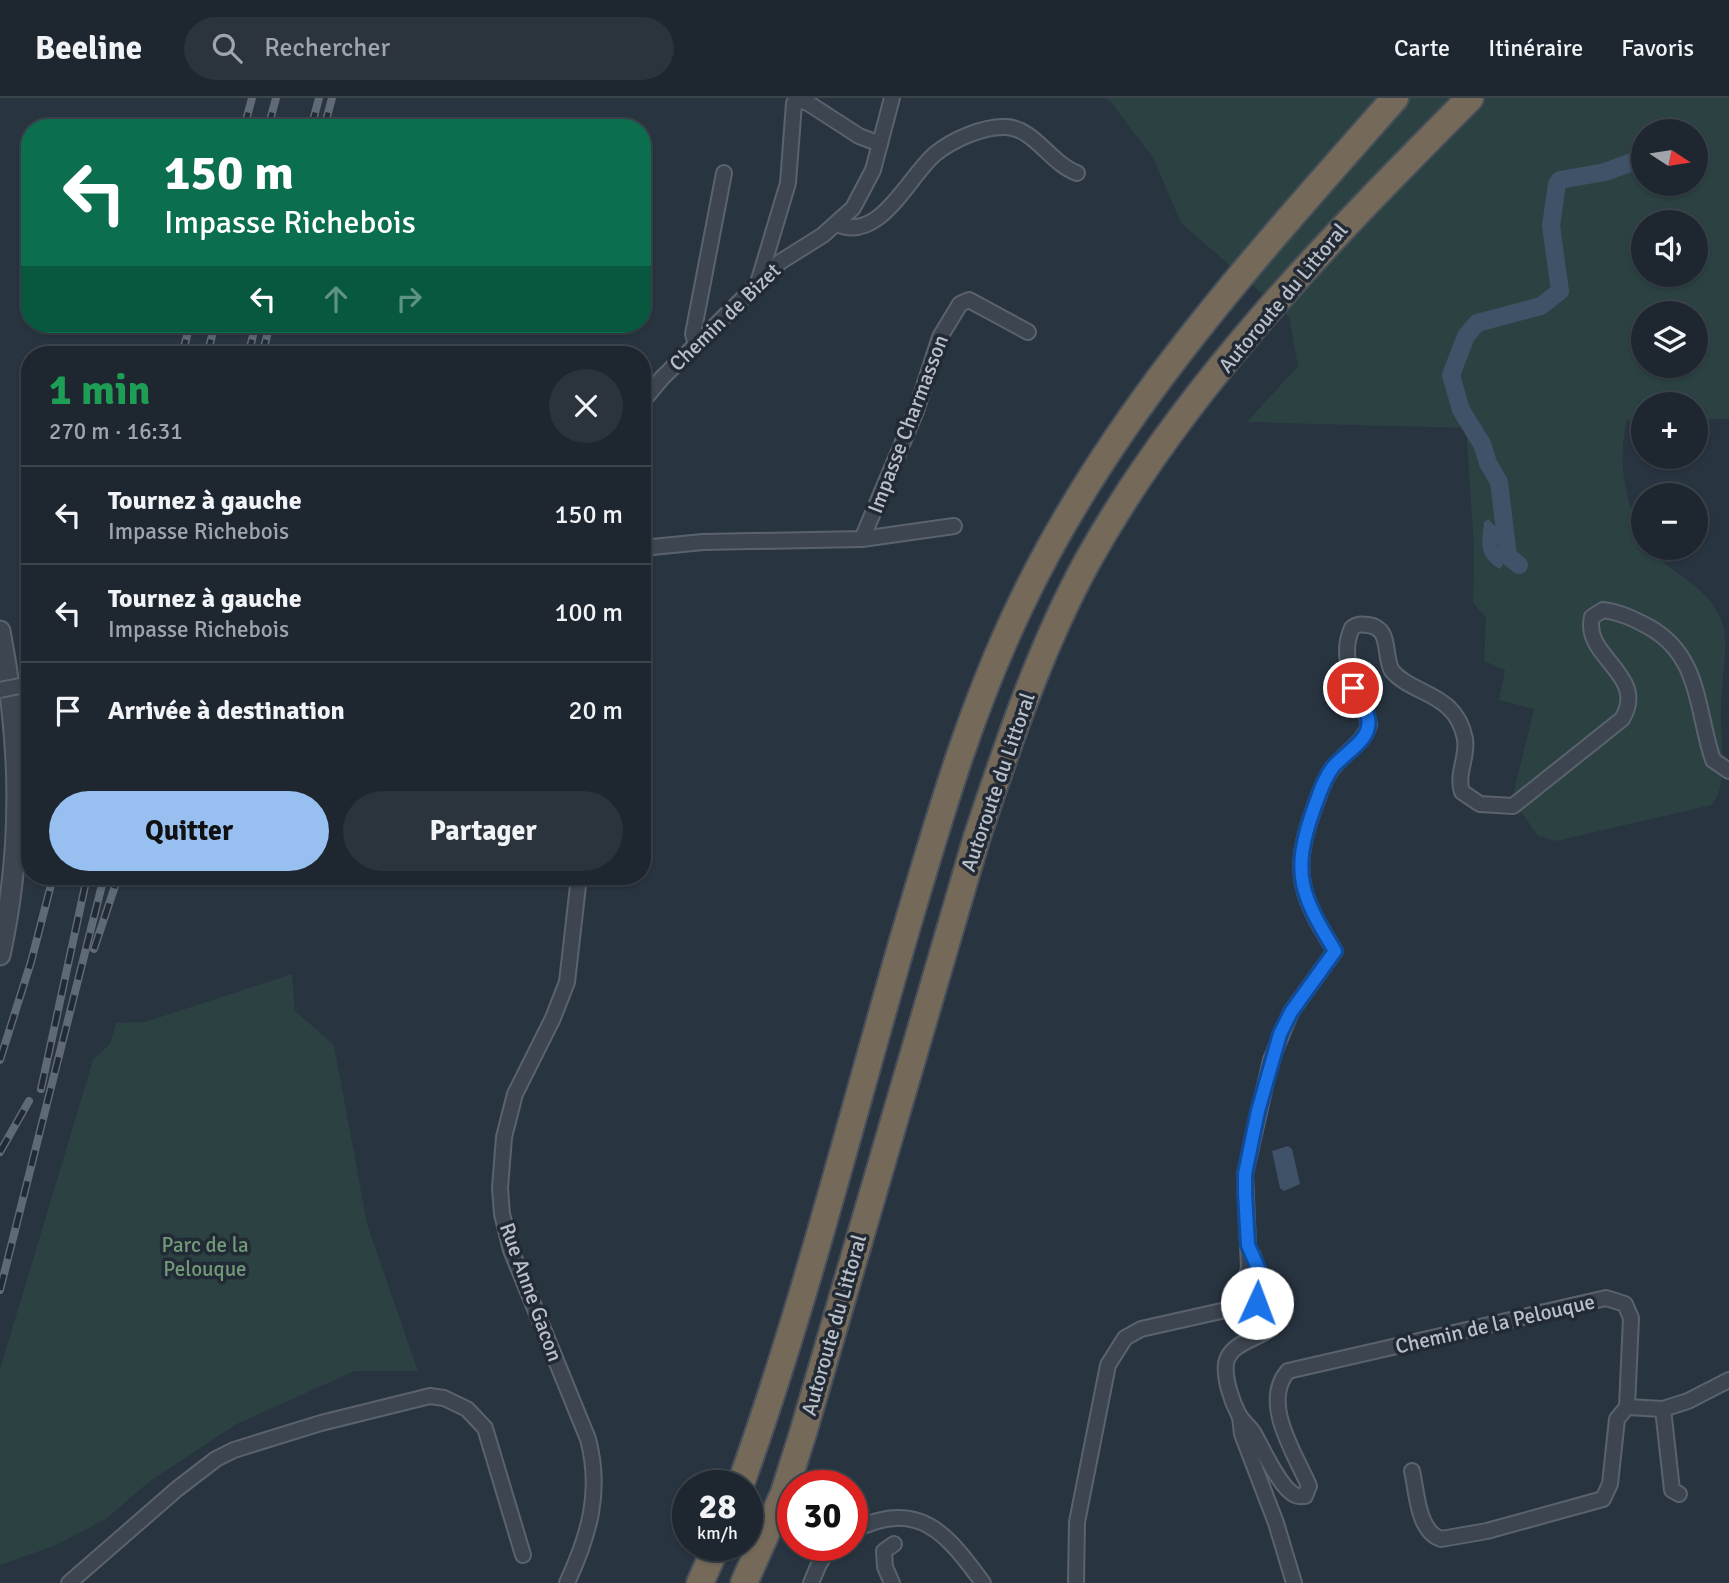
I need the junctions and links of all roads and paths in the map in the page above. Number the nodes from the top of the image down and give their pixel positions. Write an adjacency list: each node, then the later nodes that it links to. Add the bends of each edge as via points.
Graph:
1 (892, 98): 4 (street, Chemin de Bizet)
2 (1395, 98): 28 (highway, Autoroute du Littoral, via 1189,339 1116,440 1052,543 1020,606 965,736)
3 (1470, 98): 29 (highway, Autoroute du Littoral, via 1279,296 1144,470 1087,563 1015,727 977,837)
4 (880, 144): 7 (street, Chemin de Bizet, via 868,184); 8 (street, via 808,103 794,103 788,183)
5 (724, 173): 10 (street, via 693,334)
6 (1077, 173): 7 (street, via 1063,168 1026,134 1007,127 994,129 965,136 936,154 891,205 861,228)
7 (837, 224): 8 (street, Chemin de Bizet, via 780,262)
8 (758, 285): 10 (street, Chemin de Bizet)
9 (1028, 332): 13 (street, Impasse Charmasson, via 969,300 960,304 940,337 916,411)
10 (696, 345): 11 (street, Chemin de Bizet)
11 (651, 391)
12 (954, 526): 13 (street)
13 (862, 539): 14 (street)
14 (651, 547)
15 (0, 631): 20 (street, via 14,714 18,813 13,889)
16 (21, 686): 17 (street, bridge)
17 (0, 690)
18 (1729, 771): 21 (street, via 1713,760 1697,690 1679,651 1655,631 1620,613 1603,610 1592,617 1591,634 1623,677 1630,698 1627,712 1616,726 1513,806 1492,807 1469,800 1459,783 1465,740 1449,708 1396,677 1379,629 1364,624 1352,628 1348,667 1369,724 1366,734 1328,775 1299,860 1307,898 1335,951 1291,1012 1271,1060 1245,1174)
19 (578, 885): 40 (street, Rue Anne Gacon, via 567,982 515,1094 504,1137 500,1188 511,1250 594,1463 592,1518)
20 (0, 955)
21 (1248, 1245): 22 (street, via 1258,1268); 23 (street, via 1247,1277)
22 (1257, 1303): 23 (street); 27 (street, Chemin de la Pelouque, via 1272,1303 1279,1318 1275,1327 1251,1339 1227,1361 1226,1379)
23 (1228, 1308): 47 (street, via 1141,1329 1125,1338 1108,1365 1077,1522)
24 (1729, 1380): 26 (street)
25 (1627, 1407): 26 (street); 27 (street, Chemin de la Pelouque, via 1631,1318 1625,1304 1606,1298 1288,1371 1278,1387 1279,1407 1287,1440 1309,1486 1305,1496 1293,1495); 30 (street, Chemin de la Pelouque, via 1616,1419 1607,1493 1578,1507 1441,1539 1425,1525)
26 (1663, 1409): 31 (street, via 1672,1490)
27 (1240, 1417): 48 (street)
28 (745, 1470)
29 (790, 1470)
30 (1412, 1471)
31 (1679, 1494)
32 (777, 1507): 42 (highway, Autoroute du Littoral)
33 (777, 1509): 43 (highway)
34 (868, 1526): 46 (street, via 889,1519 936,1528)
35 (894, 1544): 45 (street, via 884,1551 883,1559)
36 (523, 1555): 39 (street, via 485,1428 467,1409 430,1396 321,1423 216,1459)
37 (710, 1561): 41 (highway)
38 (821, 1561): 44 (street)
39 (69, 1583)
40 (567, 1583)
41 (700, 1583)
42 (744, 1583)
43 (750, 1583)
44 (811, 1583)
45 (892, 1583)
46 (983, 1583)
47 (1076, 1583)
48 (1294, 1583)

